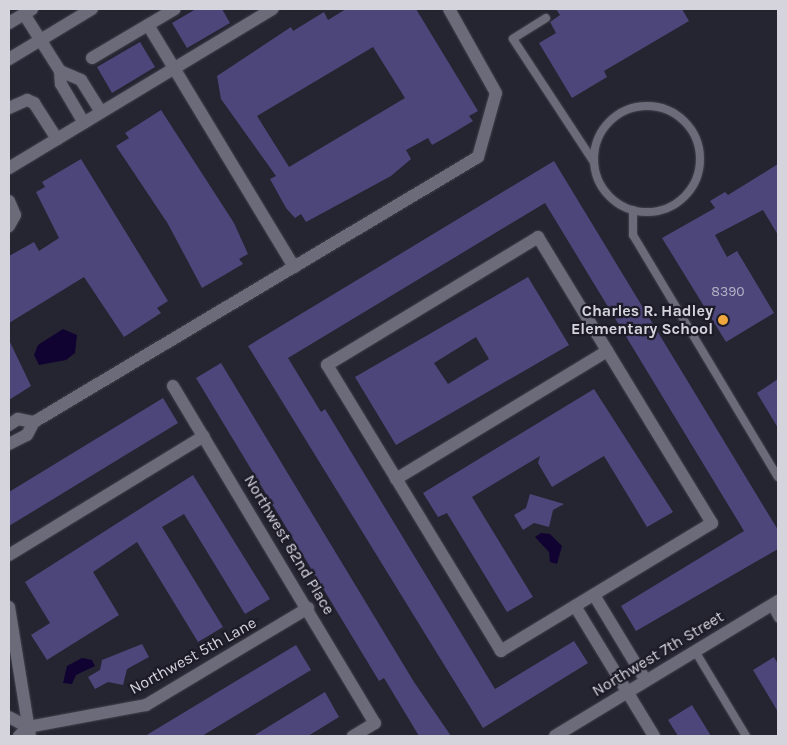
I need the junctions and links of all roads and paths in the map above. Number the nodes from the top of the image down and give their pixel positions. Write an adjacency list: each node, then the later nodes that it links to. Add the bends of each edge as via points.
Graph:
1 (92, 9): 9 (street)
2 (175, 9): 8 (street)
3 (273, 9): 12 (street)
4 (449, 9): 23 (street, via 496,92 478,157)
5 (26, 10): 7 (street); 9 (street)
6 (546, 18): 18 (lane, via 513,39)
7 (9, 23)
8 (148, 25): 10 (street); 12 (street)
9 (40, 40): 11 (street); 13 (street)
10 (92, 58)
11 (9, 59)
12 (174, 68): 15 (street); 23 (street)
13 (60, 71): 15 (street, via 81,80); 16 (street, via 61,84)
14 (9, 108): 17 (street, via 27,100 34,103)
15 (101, 112): 16 (street)
16 (84, 123): 17 (street)
17 (57, 139): 19 (street)
18 (593, 161): 21 (lane, via 610,197); 21 (lane, via 599,136 628,109 661,108 689,126 700,157 691,188 659,211)
19 (9, 168)
20 (9, 201): 22 (street, via 15,215)
21 (633, 210): 30 (lane, via 633,235)
22 (9, 226)
23 (294, 267): 26 (street)
24 (607, 351): 31 (street); 31 (street, via 538,237 327,365); 33 (street, via 712,523)
25 (173, 386): 28 (street, Northwest 82nd Place)
26 (34, 422): 27 (street, via 18,419); 29 (street, via 27,435)
27 (9, 425)
28 (204, 436): 32 (street); 37 (street, Northwest 82nd Place)
29 (9, 444)
30 (778, 478)
31 (396, 479): 35 (street, via 501,651)
32 (9, 555)
33 (594, 595): 35 (street); 40 (street)
34 (774, 603): 38 (lane); 39 (street, Northwest 7th Street)
35 (575, 606): 41 (street)
36 (9, 607): 43 (street)
37 (308, 608): 43 (street, Northwest 5th Lane, via 146,704); 44 (street, Northwest 82nd Place, via 375,723)
38 (778, 618)
39 (694, 651): 40 (street, Northwest 7th Street); 47 (lane)
40 (646, 681): 41 (street, Northwest 7th Street)
41 (627, 692): 45 (street, Northwest 7th Street); 46 (street)
42 (9, 717): 43 (street)
43 (26, 733)
44 (353, 736)
45 (555, 736)
46 (654, 736)
47 (746, 736)

